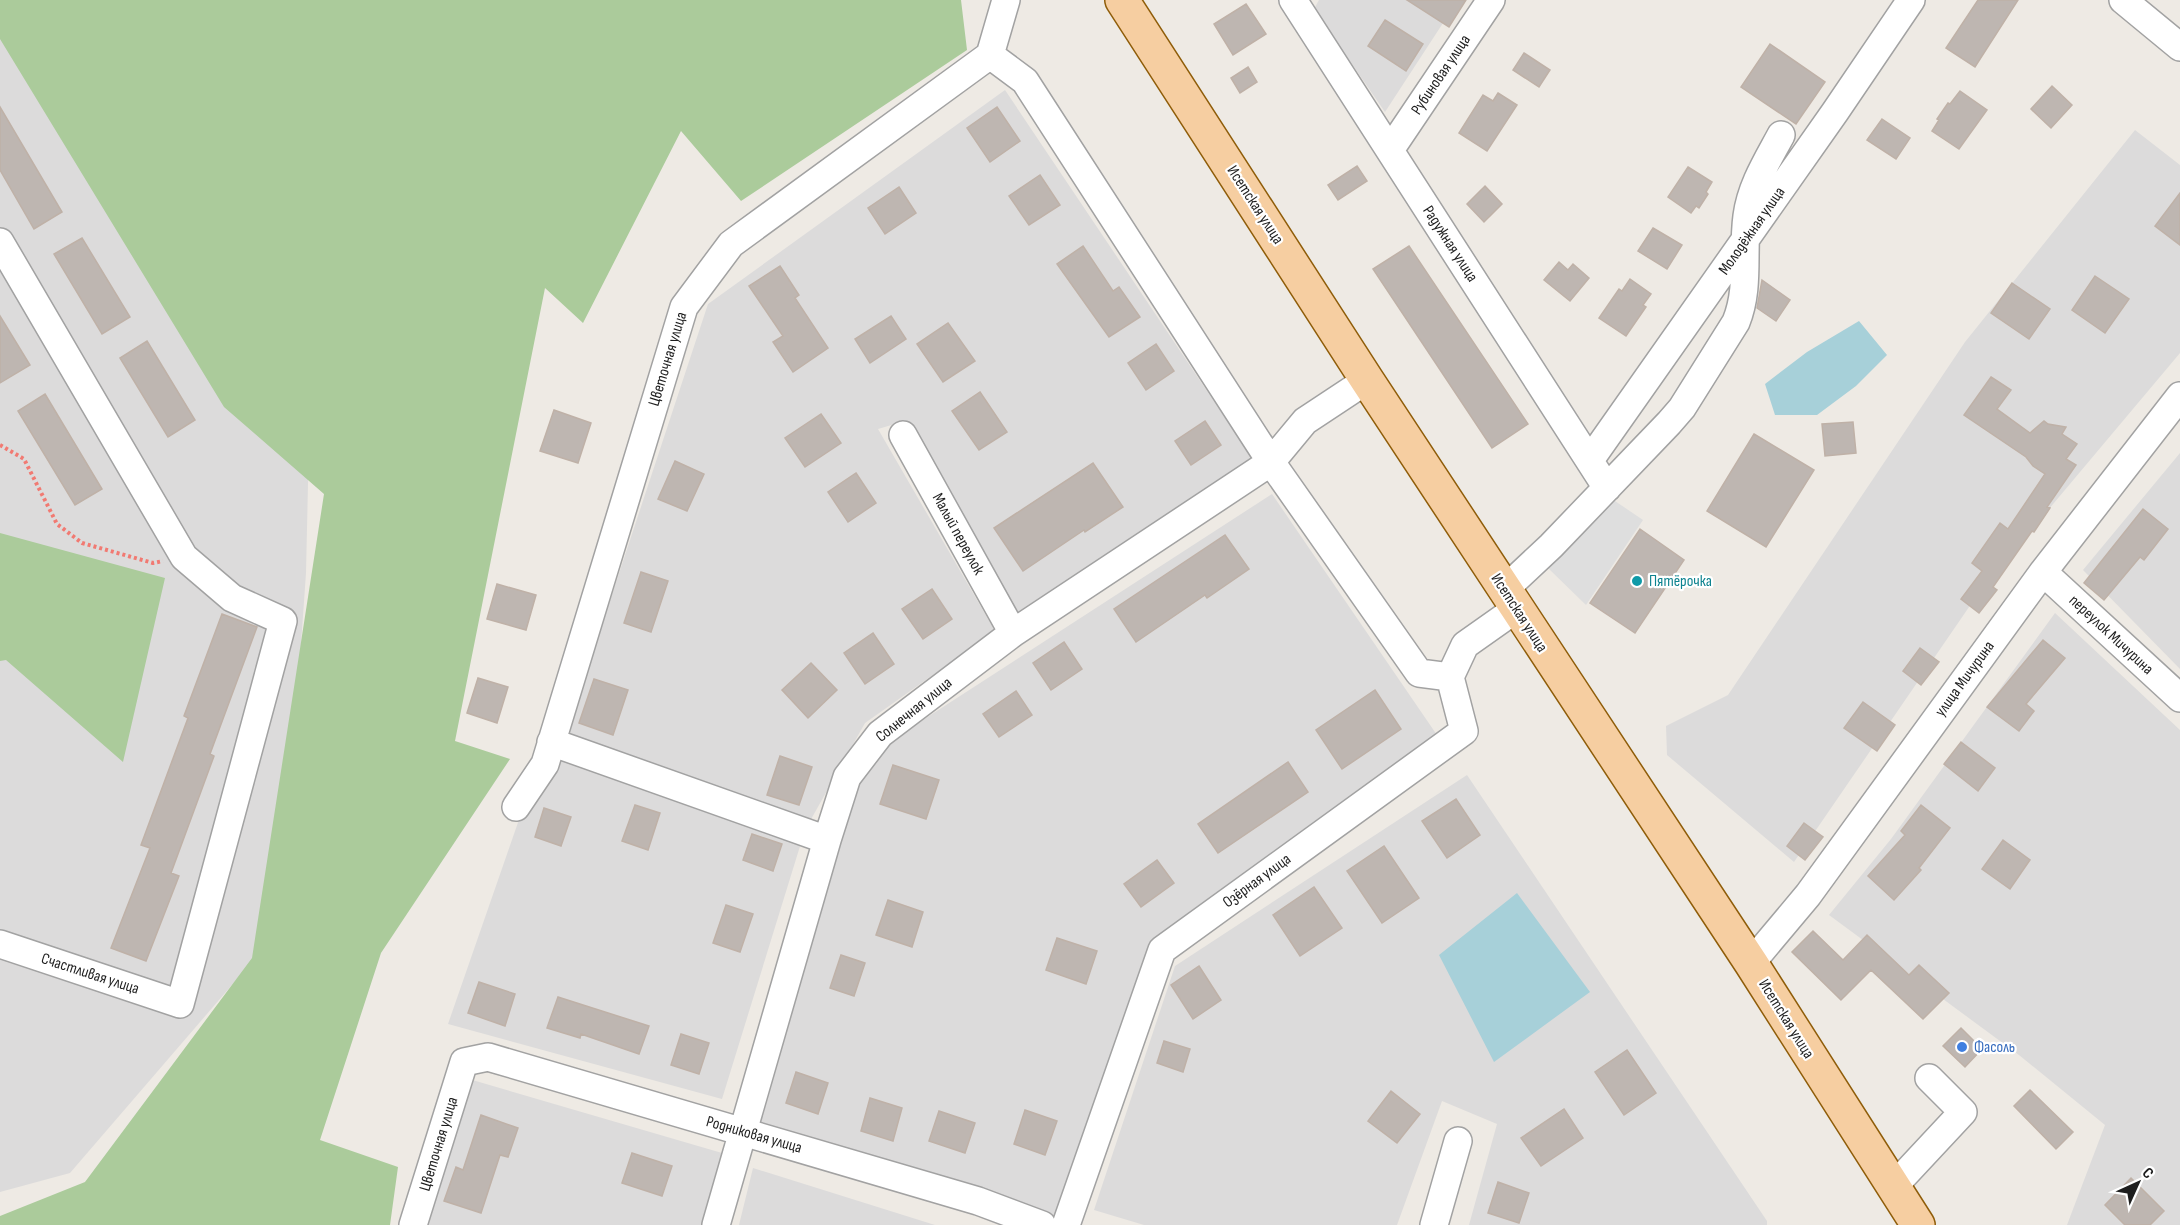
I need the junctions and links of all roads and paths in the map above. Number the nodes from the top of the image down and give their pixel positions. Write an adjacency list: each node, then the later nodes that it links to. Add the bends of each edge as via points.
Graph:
1 (1006, 0): 8 (street)
2 (1122, 0): 13 (main road, Исетская улица)
3 (1293, 0): 10 (street, Радужная улица)
4 (1491, 0): 10 (street, Рубиновая улица)
5 (1911, 0): 12 (street, Молодёжная улица)
6 (2123, 0): 7 (street)
7 (2180, 47)
8 (990, 56): 18 (street, via 1025,81); 26 (street, Цветочная улица, via 731,244 684,307)
9 (1781, 135): 12 (street, via 1755,185)
10 (1390, 150): 17 (street, Радужная улица)
11 (0, 242): 20 (street)
12 (1744, 242): 17 (street, Молодёжная улица); 19 (street, via 1745,292 1736,322 1682,408)
13 (1367, 380): 18 (street, Солнечная улица, via 1305,421); 22 (main road, Исетская улица)
14 (2180, 396): 21 (street, улица Мичурина)
15 (903, 435): 23 (street, Малый переулок)
16 (0, 445): 20 (path, via 24,459 57,524 82,543 153,563)
17 (1590, 460): 19 (street, Радужная улица)
18 (1271, 462): 23 (street, Солнечная улица); 24 (street, via 1419,673)
19 (1607, 488): 22 (street)
20 (184, 557): 29 (street, Счастливая улица, via 232,598 283,621 180,1004)
21 (2043, 572): 25 (street, переулок Мичурина); 30 (street, улица Мичурина, via 1808,895)
22 (1510, 599): 24 (street, via 1465,645); 30 (main road, Исетская улица)
23 (1013, 633): 28 (street, Солнечная улица, via 880,734 847,777)
24 (1450, 677): 39 (street, Озёрная улица, via 1464,731 1162,950)
25 (2180, 698)
26 (551, 742): 27 (street, Цветочная улица, via 544,764); 28 (street)
27 (516, 807)
28 (827, 840): 33 (street, Солнечная улица)
29 (0, 944)
30 (1751, 963): 35 (main road, Исетская улица)
31 (464, 1062): 33 (street, Родниковая улица, via 488,1057); 36 (street, Цветочная улица)
32 (1929, 1078): 35 (street, via 1964,1112)
33 (744, 1132): 37 (street, Солнечная улица); 38 (street, Родниковая улица, via 978,1201)
34 (1458, 1141): 40 (street)
35 (1893, 1187): 41 (main road, Исетская улица)
36 (413, 1225)
37 (716, 1225)
38 (1041, 1225)
39 (1066, 1225)
40 (1434, 1225)
41 (1918, 1225)

